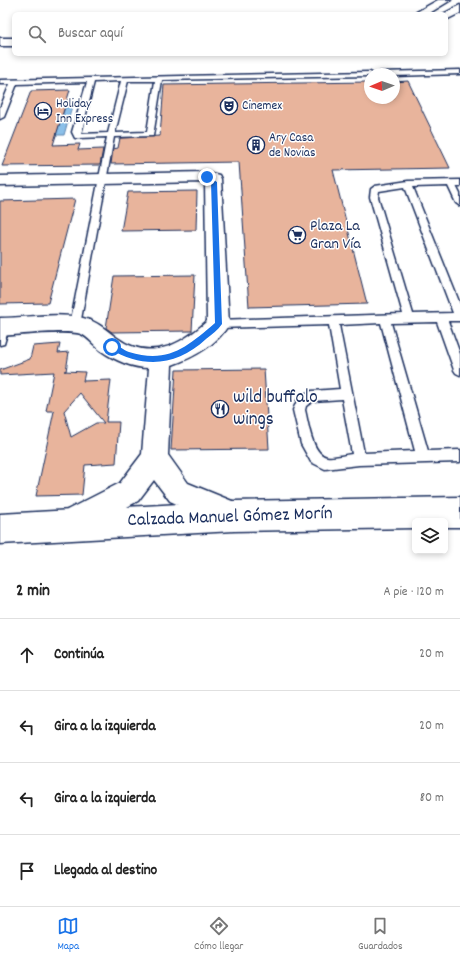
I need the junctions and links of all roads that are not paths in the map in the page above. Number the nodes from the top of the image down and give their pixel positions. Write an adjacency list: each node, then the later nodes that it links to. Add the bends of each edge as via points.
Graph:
1 (446, 0): 3 (street)
2 (460, 8): 4 (street)
3 (423, 12)
4 (448, 16)
5 (0, 34): 6 (street)
6 (12, 34)
7 (0, 42): 8 (street)
8 (12, 42)
9 (460, 72): 11 (lane)
10 (364, 74): 13 (lane)
11 (400, 74)
12 (126, 79): 13 (lane); 14 (lane); 18 (lane)
13 (159, 79): 18 (lane, via 150,134)
14 (92, 80): 15 (lane); 18 (lane, via 77,135)
15 (15, 81): 16 (lane); 17 (lane)
16 (0, 82)
17 (0, 117)
18 (111, 135): 19 (lane)
19 (103, 180): 20 (street); 30 (street, via 207,177 213,179); 31 (lane)
20 (0, 181)
21 (451, 183): 22 (lane); 23 (lane); 24 (lane)
22 (460, 183)
23 (408, 184): 26 (lane); 27 (lane, via 378,188 374,193)
24 (460, 204)
25 (441, 317): 26 (lane); 27 (lane); 34 (lane)
26 (460, 317)
27 (409, 318): 28 (lane)
28 (385, 319): 29 (lane); 37 (lane)
29 (333, 320): 30 (lane); 35 (lane)
30 (218, 324): 33 (street, via 192,347)
31 (74, 325): 32 (street); 33 (street, via 92,330 126,355)
32 (1, 332)
33 (161, 360): 38 (street)
34 (460, 370)
35 (347, 394): 39 (lane); 39 (lane, via 312,396 303,400 299,410 307,444 316,458 325,463)
36 (460, 456): 37 (lane)
37 (423, 457): 39 (lane)
38 (154, 458): 41 (street, via 179,492); 42 (street, via 129,492)
39 (359, 459)
40 (460, 512): 41 (main road, Calzada Manuel Gómez Morín)
41 (234, 516): 42 (main road, Calzada Manuel Gómez Morín)
42 (68, 525): 43 (main road, Calzada Manuel Gómez Morín)
43 (0, 529)

